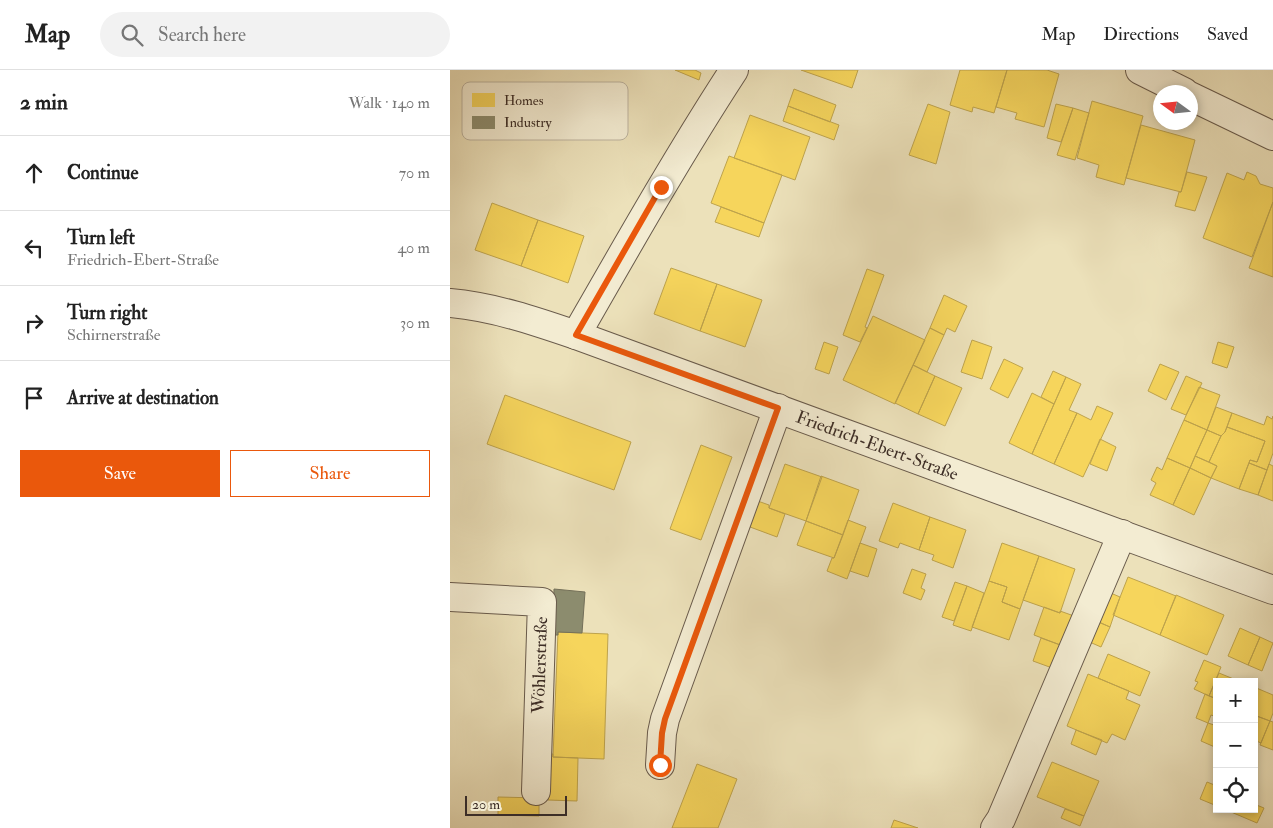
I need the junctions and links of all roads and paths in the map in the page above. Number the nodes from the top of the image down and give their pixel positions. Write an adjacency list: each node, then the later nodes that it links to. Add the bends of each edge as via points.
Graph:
1 (734, 70): 7 (street, via 661,187)
2 (1140, 70): 3 (street)
3 (1170, 85)
4 (1198, 100): 5 (street)
5 (1273, 136)
6 (450, 303): 7 (street, Friedrich-Ebert-Straße, via 494,309)
7 (576, 335): 8 (street, Friedrich-Ebert-Straße)
8 (778, 408): 9 (street, Friedrich-Ebert-Straße); 12 (street, via 665,719)
9 (1122, 534): 10 (street, Friedrich-Ebert-Straße); 14 (street)
10 (1273, 590)
11 (450, 597): 13 (street, Wöhlerstraße, via 542,602)
12 (660, 765)
13 (536, 791)
14 (996, 828)

